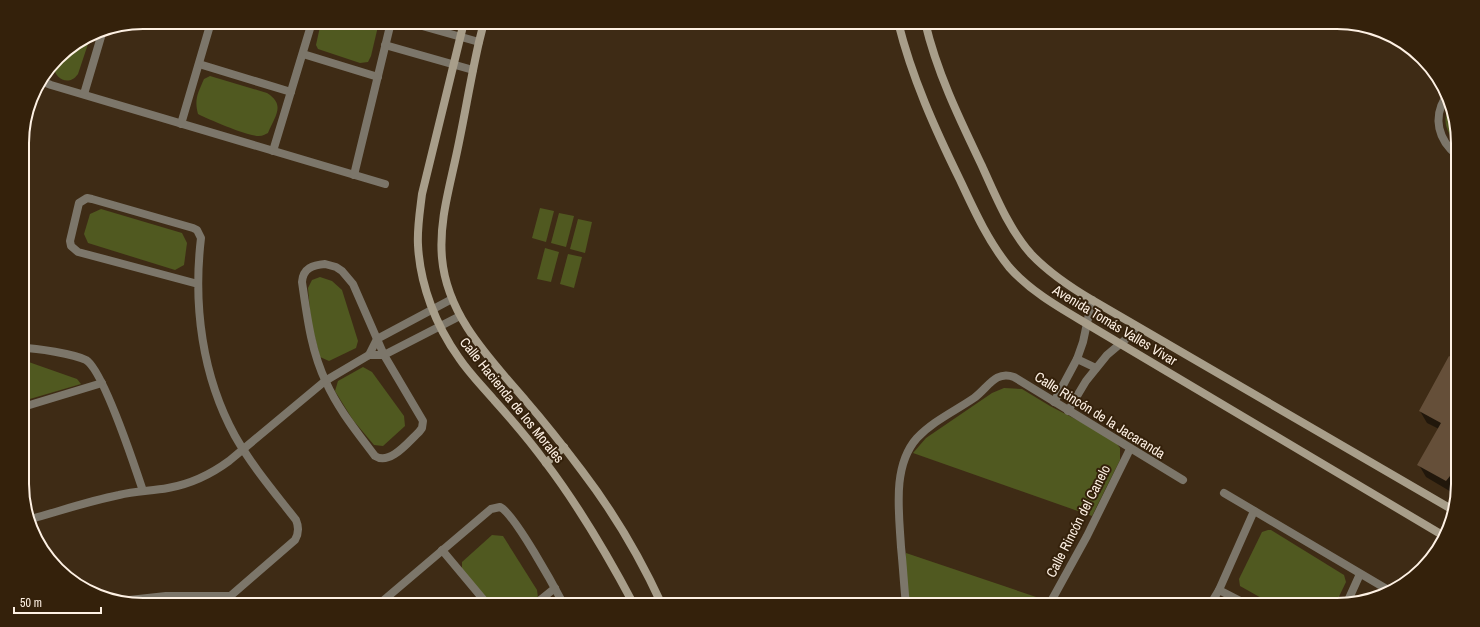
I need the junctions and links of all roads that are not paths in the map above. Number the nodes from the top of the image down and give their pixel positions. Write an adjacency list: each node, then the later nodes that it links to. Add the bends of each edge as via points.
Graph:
1 (209, 29): 14 (street)
2 (310, 29): 13 (street)
3 (389, 29): 12 (street)
4 (433, 29): 10 (street)
5 (463, 29): 10 (main road, Calle Hacienda de los Morales)
6 (482, 29): 11 (main road, Calle Hacienda de los Morales)
7 (900, 29): 32 (main road, Avenida Tomás Valles Vivar, via 912,71 931,119 994,246 1022,280)
8 (927, 29): 29 (main road, Avenida Tomás Valles Vivar, via 938,65 959,115 997,198 1022,244 1041,264)
9 (101, 37): 20 (street)
10 (461, 37): 11 (street); 15 (main road, Calle Hacienda de los Morales)
11 (479, 42): 16 (main road, Calle Hacienda de los Morales)
12 (385, 45): 15 (street); 17 (street)
13 (303, 54): 17 (street); 19 (street)
14 (199, 64): 19 (street); 22 (street)
15 (454, 64): 16 (street); 30 (main road, Calle Hacienda de los Morales, via 419,212 420,263)
16 (473, 70): 28 (main road, Calle Hacienda de los Morales, via 443,223 442,259)
17 (378, 77): 25 (street)
18 (46, 83): 20 (street)
19 (291, 92): 24 (street)
20 (84, 94): 22 (street)
21 (1443, 102): 23 (street, via 1438,118 1439,127 1445,143)
22 (181, 124): 24 (street)
23 (1451, 148)
24 (273, 151): 25 (street)
25 (354, 175): 26 (street)
26 (385, 184)
27 (198, 284): 27 (street, via 78,252 71,246 70,241 79,203 87,198 92,199 197,230 201,238); 48 (street, via 204,346 212,381 226,418)
28 (452, 298): 30 (street); 31 (main road, Calle Hacienda de los Morales)
29 (1092, 300): 32 (street); 34 (main road, Avenida Tomás Valles Vivar)
30 (432, 309): 33 (main road, Calle Hacienda de los Morales); 35 (street)
31 (460, 316): 33 (street); 47 (main road, Calle Hacienda de los Morales, via 486,355)
32 (1087, 324): 36 (main road, Avenida Tomás Valles Vivar); 40 (street)
33 (440, 327): 39 (street); 50 (main road, Calle Hacienda de los Morales, via 458,358)
34 (1139, 328): 36 (street); 54 (main road, Avenida Tomás Valles Vivar)
35 (377, 339): 38 (street); 39 (street); 42 (street, via 353,284 342,270 325,264 314,265 306,270 302,282 307,318)
36 (1119, 343): 41 (street); 57 (main road, Avenida Tomás Valles Vivar)
37 (29, 348): 43 (street, via 47,350 86,360)
38 (369, 355): 39 (street); 42 (street)
39 (384, 355): 42 (street, via 421,416 423,424 419,432 388,458 375,456)
40 (1077, 359): 41 (street); 44 (street)
41 (1096, 368): 46 (street)
42 (325, 381): 48 (street)
43 (102, 383): 45 (street); 52 (street)
44 (1054, 402): 46 (street, Calle Rincón de la Jacaranda); 73 (street, Calle Rincón de la Jacaranda, via 1014,377 1003,375 975,397 933,423 917,438 908,450 900,479 900,526)
45 (29, 405)
46 (1068, 411): 49 (street, Calle Rincón de la Jacaranda)
47 (564, 447): 50 (main road); 72 (main road, Calle Hacienda de los Morales, via 617,520)
48 (243, 449): 52 (street, via 229,462 199,479 178,486); 63 (street, via 296,520 298,530 294,540)
49 (1130, 449): 51 (street, Calle Rincón de la Jacaranda); 74 (street, Calle Rincón del Canelo)
50 (546, 463): 71 (main road, Calle Hacienda de los Morales, via 594,534)
51 (1183, 480)
52 (143, 491): 56 (street, via 101,499)
53 (1224, 493): 55 (street)
54 (1449, 507)
55 (1254, 512): 59 (street); 62 (street)
56 (34, 518)
57 (1440, 533)
58 (442, 550): 60 (street, via 491,509 500,507 508,512); 67 (street); 68 (street)
59 (1360, 574): 61 (street); 64 (street)
60 (555, 588): 69 (street); 70 (street)
61 (1384, 588)
62 (1219, 590): 75 (street); 76 (street)
63 (231, 596): 65 (street); 66 (street)
64 (1349, 597)
65 (143, 598)
66 (229, 598)
67 (386, 598)
68 (482, 598)
69 (543, 598)
70 (560, 598)
71 (630, 598)
72 (659, 598)
73 (905, 598)
74 (1053, 598)
75 (1214, 598)
76 (1234, 598)

